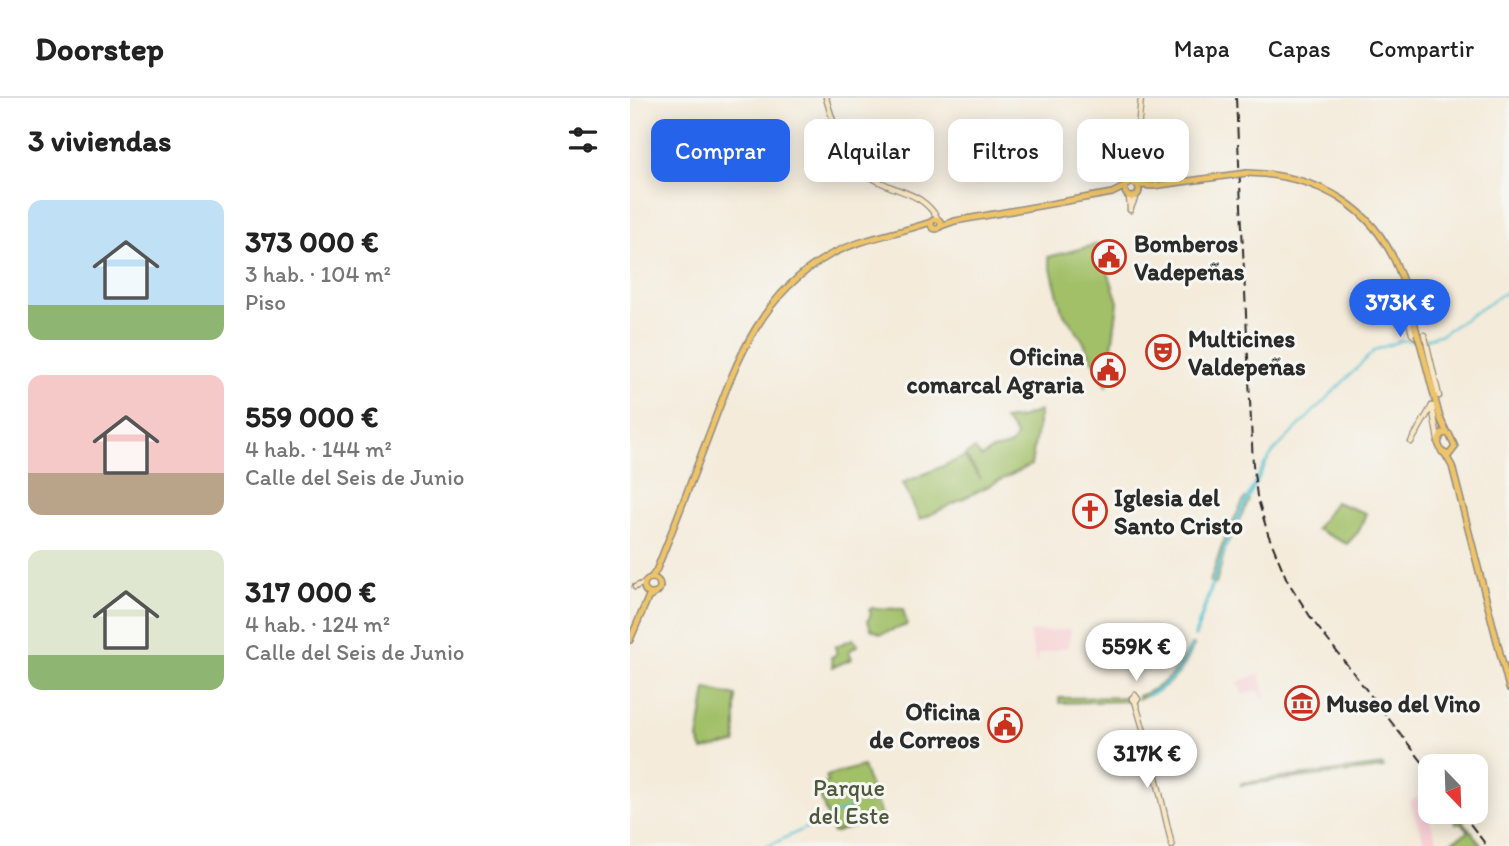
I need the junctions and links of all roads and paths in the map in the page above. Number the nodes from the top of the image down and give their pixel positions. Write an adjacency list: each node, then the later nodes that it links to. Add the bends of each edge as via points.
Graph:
1 (826, 98): 11 (street, via 840,140 864,172 924,201)
2 (1141, 98): 3 (street)
3 (1139, 119)
4 (1128, 182): 6 (street)
5 (1136, 182): 7 (street)
6 (1127, 185): 7 (main road); 9 (main road); 10 (main road)
7 (1137, 185): 8 (main road); 10 (main road)
8 (1153, 186): 10 (main road); 13 (main road, bridge, via 1232,174 1279,175 1345,200 1386,244)
9 (1112, 193): 10 (main road); 11 (main road)
10 (1133, 195)
11 (936, 221): 22 (main road, via 865,240 830,255 798,277 770,305 743,350)
12 (1407, 313): 13 (street, via 1412,334 1424,335)
13 (1424, 342): 14 (street); 15 (main road)
14 (1439, 396)
15 (1440, 418): 16 (main road); 17 (main road)
16 (1447, 433): 17 (main road); 19 (main road, via 1454,441)
17 (1439, 438): 18 (street, via 1432,406); 20 (main road)
18 (1411, 442)
19 (1452, 453): 20 (main road); 21 (main road)
20 (1445, 454): 21 (main road)
21 (1452, 466): 29 (main road)
22 (673, 527): 23 (main road); 24 (main road, via 657,574)
23 (651, 578): 24 (main road); 25 (main road)
24 (659, 582): 26 (main road)
25 (644, 588): 26 (main road); 27 (main road)
26 (655, 593): 27 (main road)
27 (640, 615): 28 (main road)
28 (630, 640)
29 (1509, 688)
30 (1135, 701): 31 (street)
31 (1172, 846)

